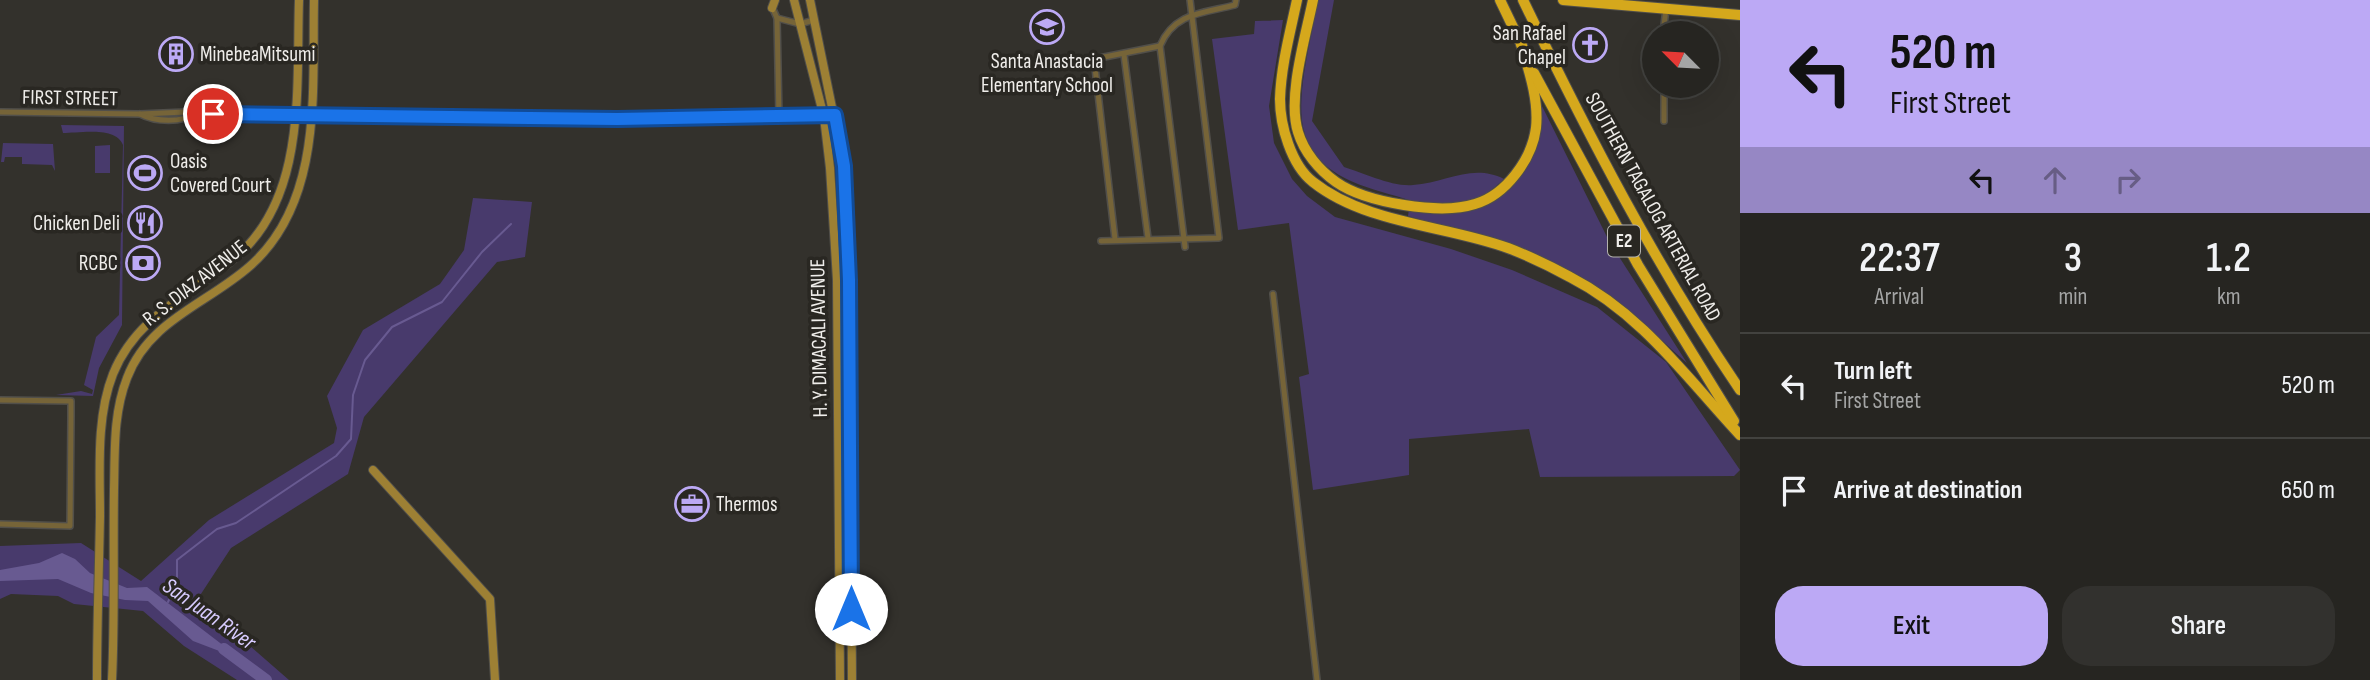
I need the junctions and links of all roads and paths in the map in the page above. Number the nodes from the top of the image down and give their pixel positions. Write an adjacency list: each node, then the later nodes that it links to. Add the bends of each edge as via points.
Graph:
1 (299, 0): 19 (street, R. S. DIAZ AVENUE)
2 (314, 0): 21 (street, R. S. DIAZ AVENUE)
3 (794, 0): 20 (street, H. Y. DIMACALI AVENUE)
4 (1190, 0): 15 (street)
5 (1236, 0): 15 (street, via 1236,5)
6 (1297, 0): 47 (highway, via 1280,101 1284,131 1310,180 1353,204 1507,247 1573,278 1634,318)
7 (1313, 0): 22 (highway, via 1297,89 1297,130 1320,169 1338,184 1398,202 1456,208 1478,204 1518,171 1536,129 1532,84)
8 (1500, 0): 22 (highway, SOUTHERN TAGALOG ARTERIAL ROAD / E2)
9 (1523, 0): 45 (highway, SOUTHERN TAGALOG ARTERIAL ROAD / E2, via 1653,253)
10 (1563, 0): 13 (highway)
11 (810, 1): 18 (street, H. Y. DIMACALI AVENUE)
12 (773, 3): 17 (street)
13 (1642, 3): 14 (highway)
14 (1660, 6): 16 (highway)
15 (1191, 14): 23 (street); 37 (street, via 1219,238)
16 (1740, 15)
17 (777, 18): 20 (street); 33 (street)
18 (815, 20): 20 (street); 31 (street, H. Y. DIMACALI AVENUE)
19 (298, 24): 21 (street); 29 (street, R. S. DIAZ AVENUE)
20 (800, 24): 32 (street, H. Y. DIMACALI AVENUE)
21 (314, 25): 30 (street, R. S. DIAZ AVENUE)
22 (1521, 44): 47 (highway, SOUTHERN TAGALOG ARTERIAL ROAD / E2, via 1606,209)
23 (1160, 46): 24 (street); 37 (street)
24 (1124, 55): 25 (street); 36 (street)
25 (1094, 60): 26 (street); 35 (street)
26 (1084, 61)
27 (1664, 98): 34 (street)
28 (0, 112): 29 (street, FIRST STREET)
29 (294, 115): 30 (street, FIRST STREET); 43 (street, R. S. DIAZ AVENUE, via 286,173 277,202 257,236 229,263 143,326)
30 (311, 115): 33 (street, FIRST STREET); 44 (street, R. S. DIAZ AVENUE, via 303,177 274,238 250,266 154,334)
31 (835, 115): 32 (street, FIRST STREET); 41 (street, H. Y. DIMACALI AVENUE, via 844,166)
32 (824, 117): 33 (street, FIRST STREET); 40 (street, H. Y. DIMACALI AVENUE)
33 (779, 118)
34 (1664, 121)
35 (1115, 239): 36 (street); 38 (street)
36 (1148, 239): 37 (street)
37 (1185, 239): 39 (street)
38 (1101, 241)
39 (1185, 247)
40 (837, 280): 41 (street); 55 (street, H. Y. DIMACALI AVENUE)
41 (849, 280): 56 (street, H. Y. DIMACALI AVENUE)
42 (1273, 294): 57 (street)
43 (114, 372): 44 (street); 48 (street, R. S. DIAZ AVENUE, via 106,395)
44 (127, 377): 49 (street, R. S. DIAZ AVENUE, via 117,411)
45 (1740, 390)
46 (0, 400): 51 (street, via 71,401 70,526)
47 (1740, 433)
48 (100, 464): 49 (street); 52 (street, R. S. DIAZ AVENUE)
49 (115, 465): 53 (street, R. S. DIAZ AVENUE)
50 (373, 470): 54 (street, via 490,599)
51 (0, 524)
52 (97, 680)
53 (112, 680)
54 (495, 680)
55 (840, 680)
56 (852, 680)
57 (1317, 680)

